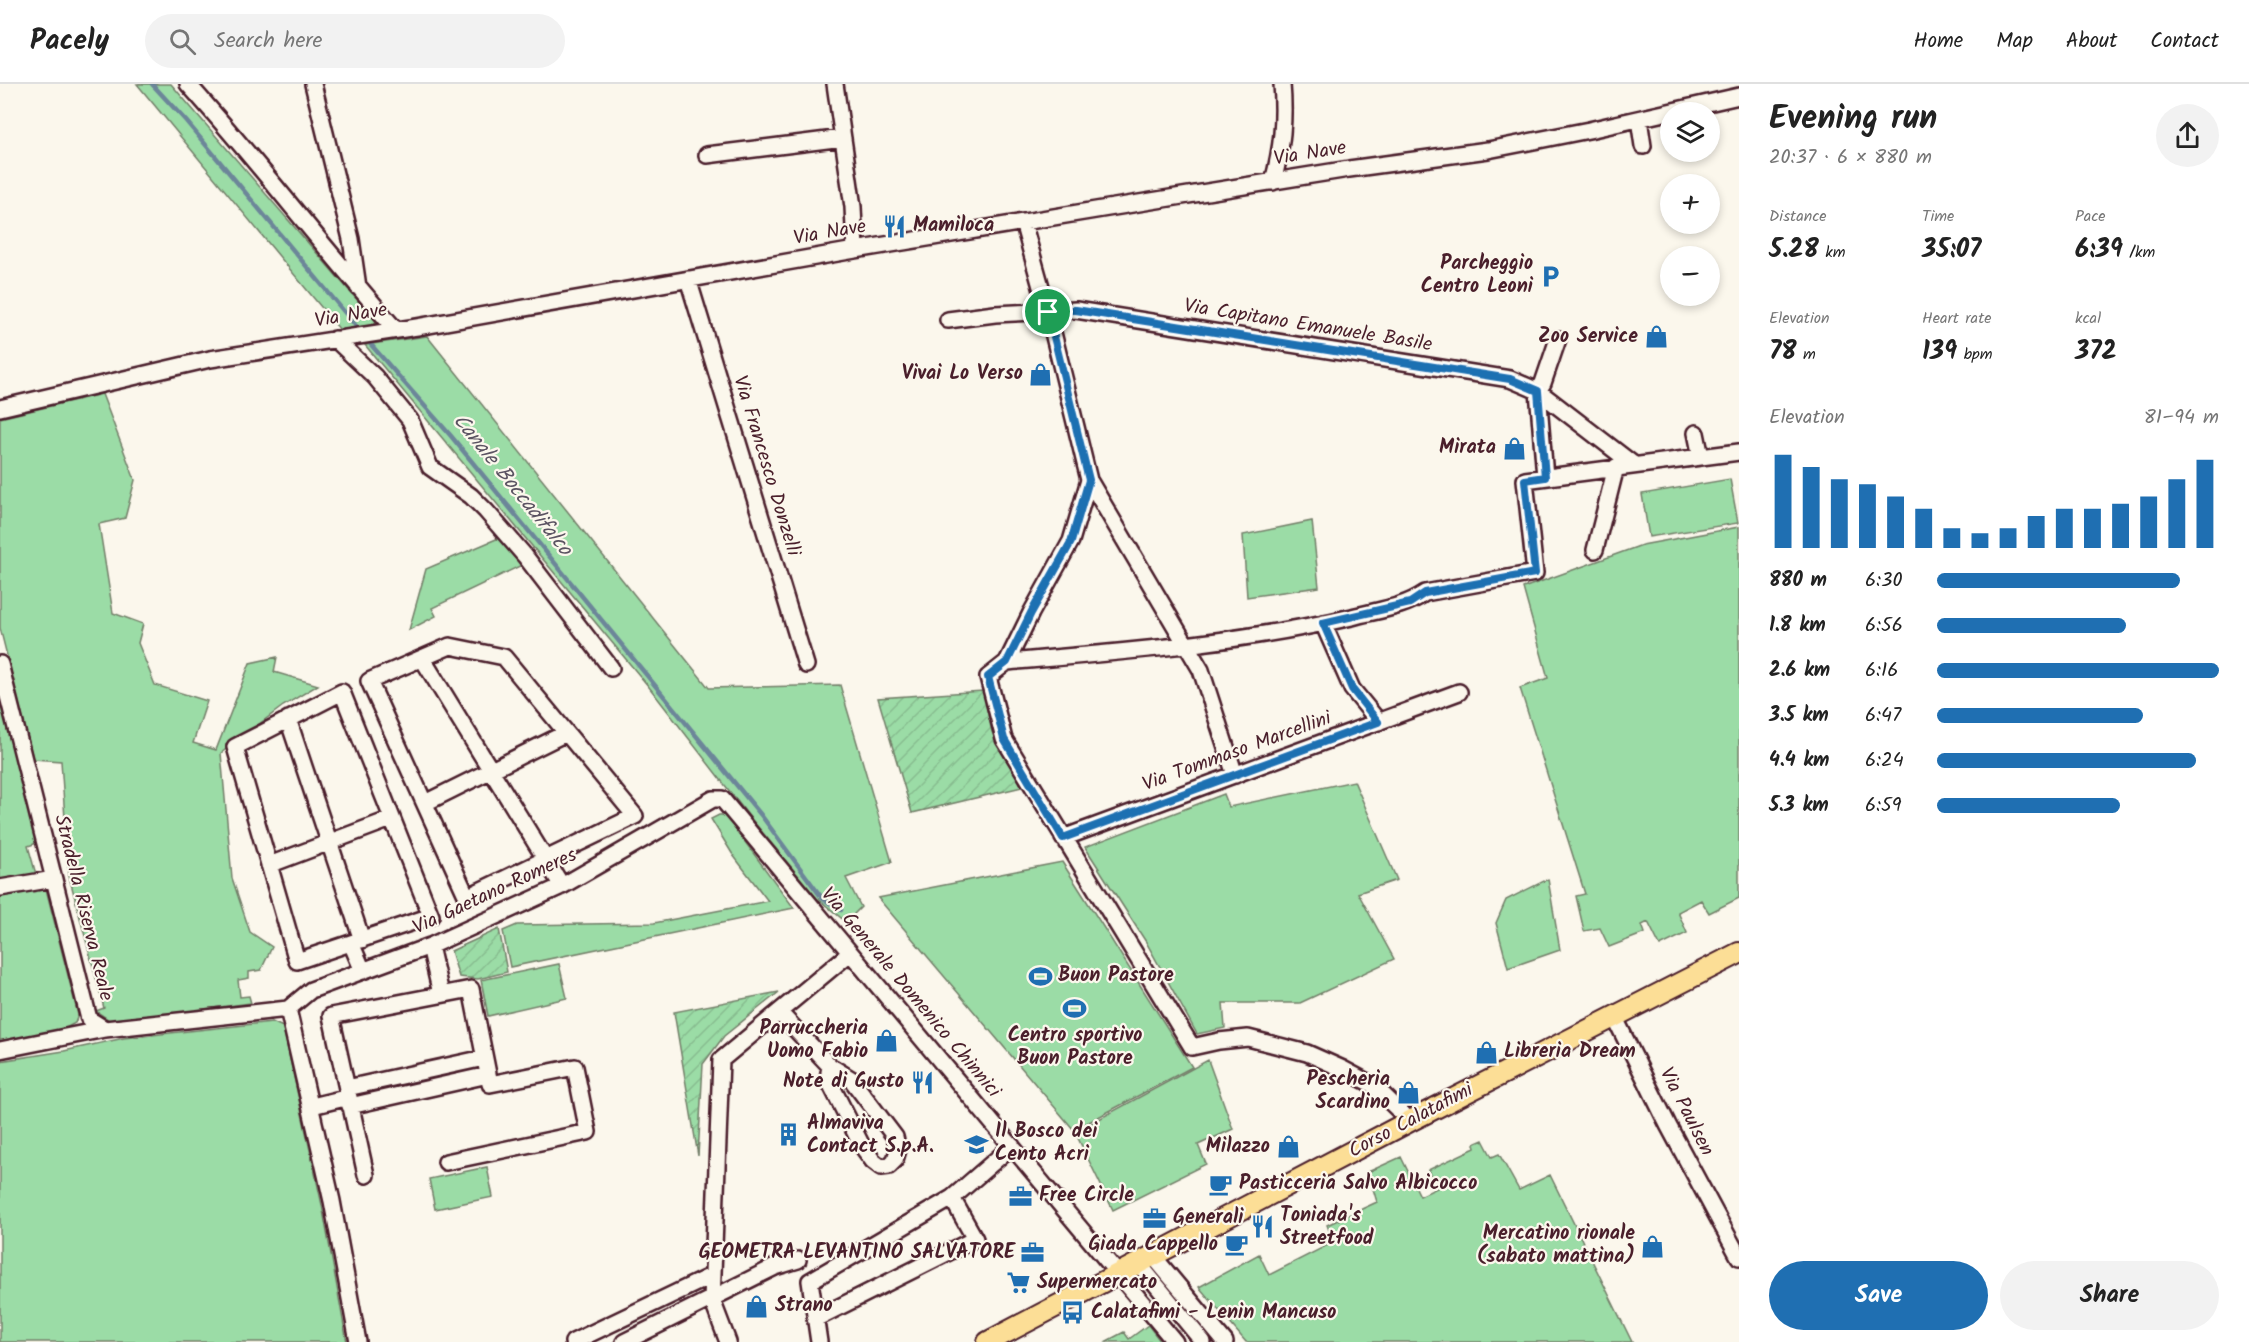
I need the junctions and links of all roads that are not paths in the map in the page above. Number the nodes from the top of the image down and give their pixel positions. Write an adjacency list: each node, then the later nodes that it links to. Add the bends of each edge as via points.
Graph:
1 (188, 84): 14 (street)
2 (313, 84): 14 (street, via 351,239)
3 (835, 84): 7 (street)
4 (1282, 84): 10 (street, via 1282,145)
5 (1739, 96): 6 (street, Via Nave)
6 (1639, 119): 8 (street); 10 (street, Via Nave, via 1488,150)
7 (843, 138): 9 (street); 12 (street)
8 (1643, 146)
9 (707, 155)
10 (1273, 182): 11 (street, Via Nave)
11 (1023, 222): 12 (street, Via Nave); 15 (street)
12 (855, 250): 13 (street, Via Nave)
13 (687, 279): 17 (street, Via Nave); 35 (street, Via Francesco Donzelli)
14 (358, 287): 17 (street)
15 (1048, 312): 16 (street, Via Capitano Emanuele Basile); 20 (street, Via Capitano Emanuele Basile, via 1076,310 1510,379); 28 (street)
16 (948, 320)
17 (396, 330): 18 (street, Via Nave)
18 (339, 339): 21 (street, Via Nave, via 210,359); 36 (street, via 410,420 430,467 477,501 525,556)
19 (1558, 339): 20 (street)
20 (1538, 391): 25 (street, Via Capitano Emanuele Basile); 27 (street)
21 (0, 408)
22 (1696, 433): 24 (street)
23 (1739, 452): 24 (street)
24 (1701, 457): 25 (street)
25 (1634, 465): 26 (street)
26 (1616, 467): 27 (street); 29 (street)
27 (1545, 477): 30 (street, via 1525,480 1535,573 1425,593 1410,603)
28 (1089, 480): 31 (street); 33 (street, via 1071,542)
29 (1595, 550)
30 (1323, 623): 31 (street); 39 (street, via 1352,689)
31 (1184, 644): 33 (street); 42 (street, via 1201,670)
32 (422, 658): 40 (street, via 450,646 504,657); 41 (street); 44 (street, via 369,681)
33 (1007, 662): 46 (street, via 988,677 1004,739)
34 (0, 664): 50 (street, Stradella Riserva Reale)
35 (806, 665)
36 (611, 668)
37 (1459, 692): 39 (street, Via Tommaso Marcellini)
38 (288, 719): 45 (street, via 342,693); 47 (street); 49 (street, via 235,747)
39 (1378, 722): 42 (street, Via Tommaso Marcellini)
40 (566, 733): 41 (street); 48 (street, via 635,816)
41 (492, 770): 44 (street); 48 (street)
42 (1235, 775): 46 (street, Via Tommaso Marcellini)
43 (713, 799): 51 (street, Via Gaetano Romeres); 55 (street, Via Generale Domenico Chinnici, via 722,799 729,806)
44 (425, 803): 48 (street, via 467,897)
45 (391, 819): 47 (street); 53 (street, via 431,915)
46 (1063, 838): 69 (street, via 1192,1047 1248,1038 1307,1053 1373,1085)
47 (329, 843): 49 (street); 53 (street)
48 (547, 859): 51 (street)
49 (269, 865): 53 (street, via 297,961)
50 (54, 879): 52 (street); 62 (street, Stradella Riserva Reale, via 89,1019)
51 (562, 886): 54 (street, Via Gaetano Romeres)
52 (0, 888)
53 (356, 942): 57 (street)
54 (430, 946): 57 (street, Via Gaetano Romeres); 58 (street)
55 (850, 953): 60 (street); 70 (street, Via Generale Domenico Chinnici)
56 (1739, 953): 61 (main road, Corso Calatafimi)
57 (363, 971): 59 (street, Via Gaetano Romeres, via 311,990)
58 (441, 994): 64 (street, via 471,989); 67 (street, via 331,1016)
59 (288, 1009): 62 (street, Stradella Riserva Reale); 68 (street)
60 (779, 1012): 65 (street); 77 (street, via 721,1060)
61 (1614, 1016): 69 (main road, Corso Calatafimi); 74 (street, Via Paulsen)
62 (105, 1029): 63 (street)
63 (0, 1050)
64 (484, 1058): 66 (street); 67 (street)
65 (830, 1066): 65 (street, via 851,1079 896,1137 898,1150 888,1166 881,1167 873,1161 862,1146 828,1079)
66 (488, 1075): 67 (street); 71 (street, via 490,1084 574,1067 588,1132)
67 (349, 1097): 68 (street); 72 (street)
68 (312, 1106): 81 (street)
69 (1410, 1121): 76 (main road, Corso Calatafimi)
70 (1012, 1146): 73 (street); 78 (street, Via Generale Domenico Chinnici)
71 (447, 1162)
72 (366, 1175)
73 (952, 1198): 80 (street, via 810,1281); 80 (street, via 975,1239)
74 (1739, 1257)
75 (798, 1260): 79 (street, via 775,1267)
76 (1146, 1261): 78 (main road, Corso Calatafimi); 88 (street); 89 (street)
77 (713, 1275): 79 (street); 82 (street)
78 (1119, 1275): 86 (main road, Corso Calatafimi); 87 (street, Via Generale Domenico Chinnici)
79 (712, 1300): 83 (street); 84 (street)
80 (815, 1319): 85 (street)
81 (358, 1342)
82 (573, 1342)
83 (624, 1342)
84 (728, 1342)
85 (819, 1342)
86 (988, 1342)
87 (1175, 1342)
88 (1203, 1342)
89 (1225, 1342)

